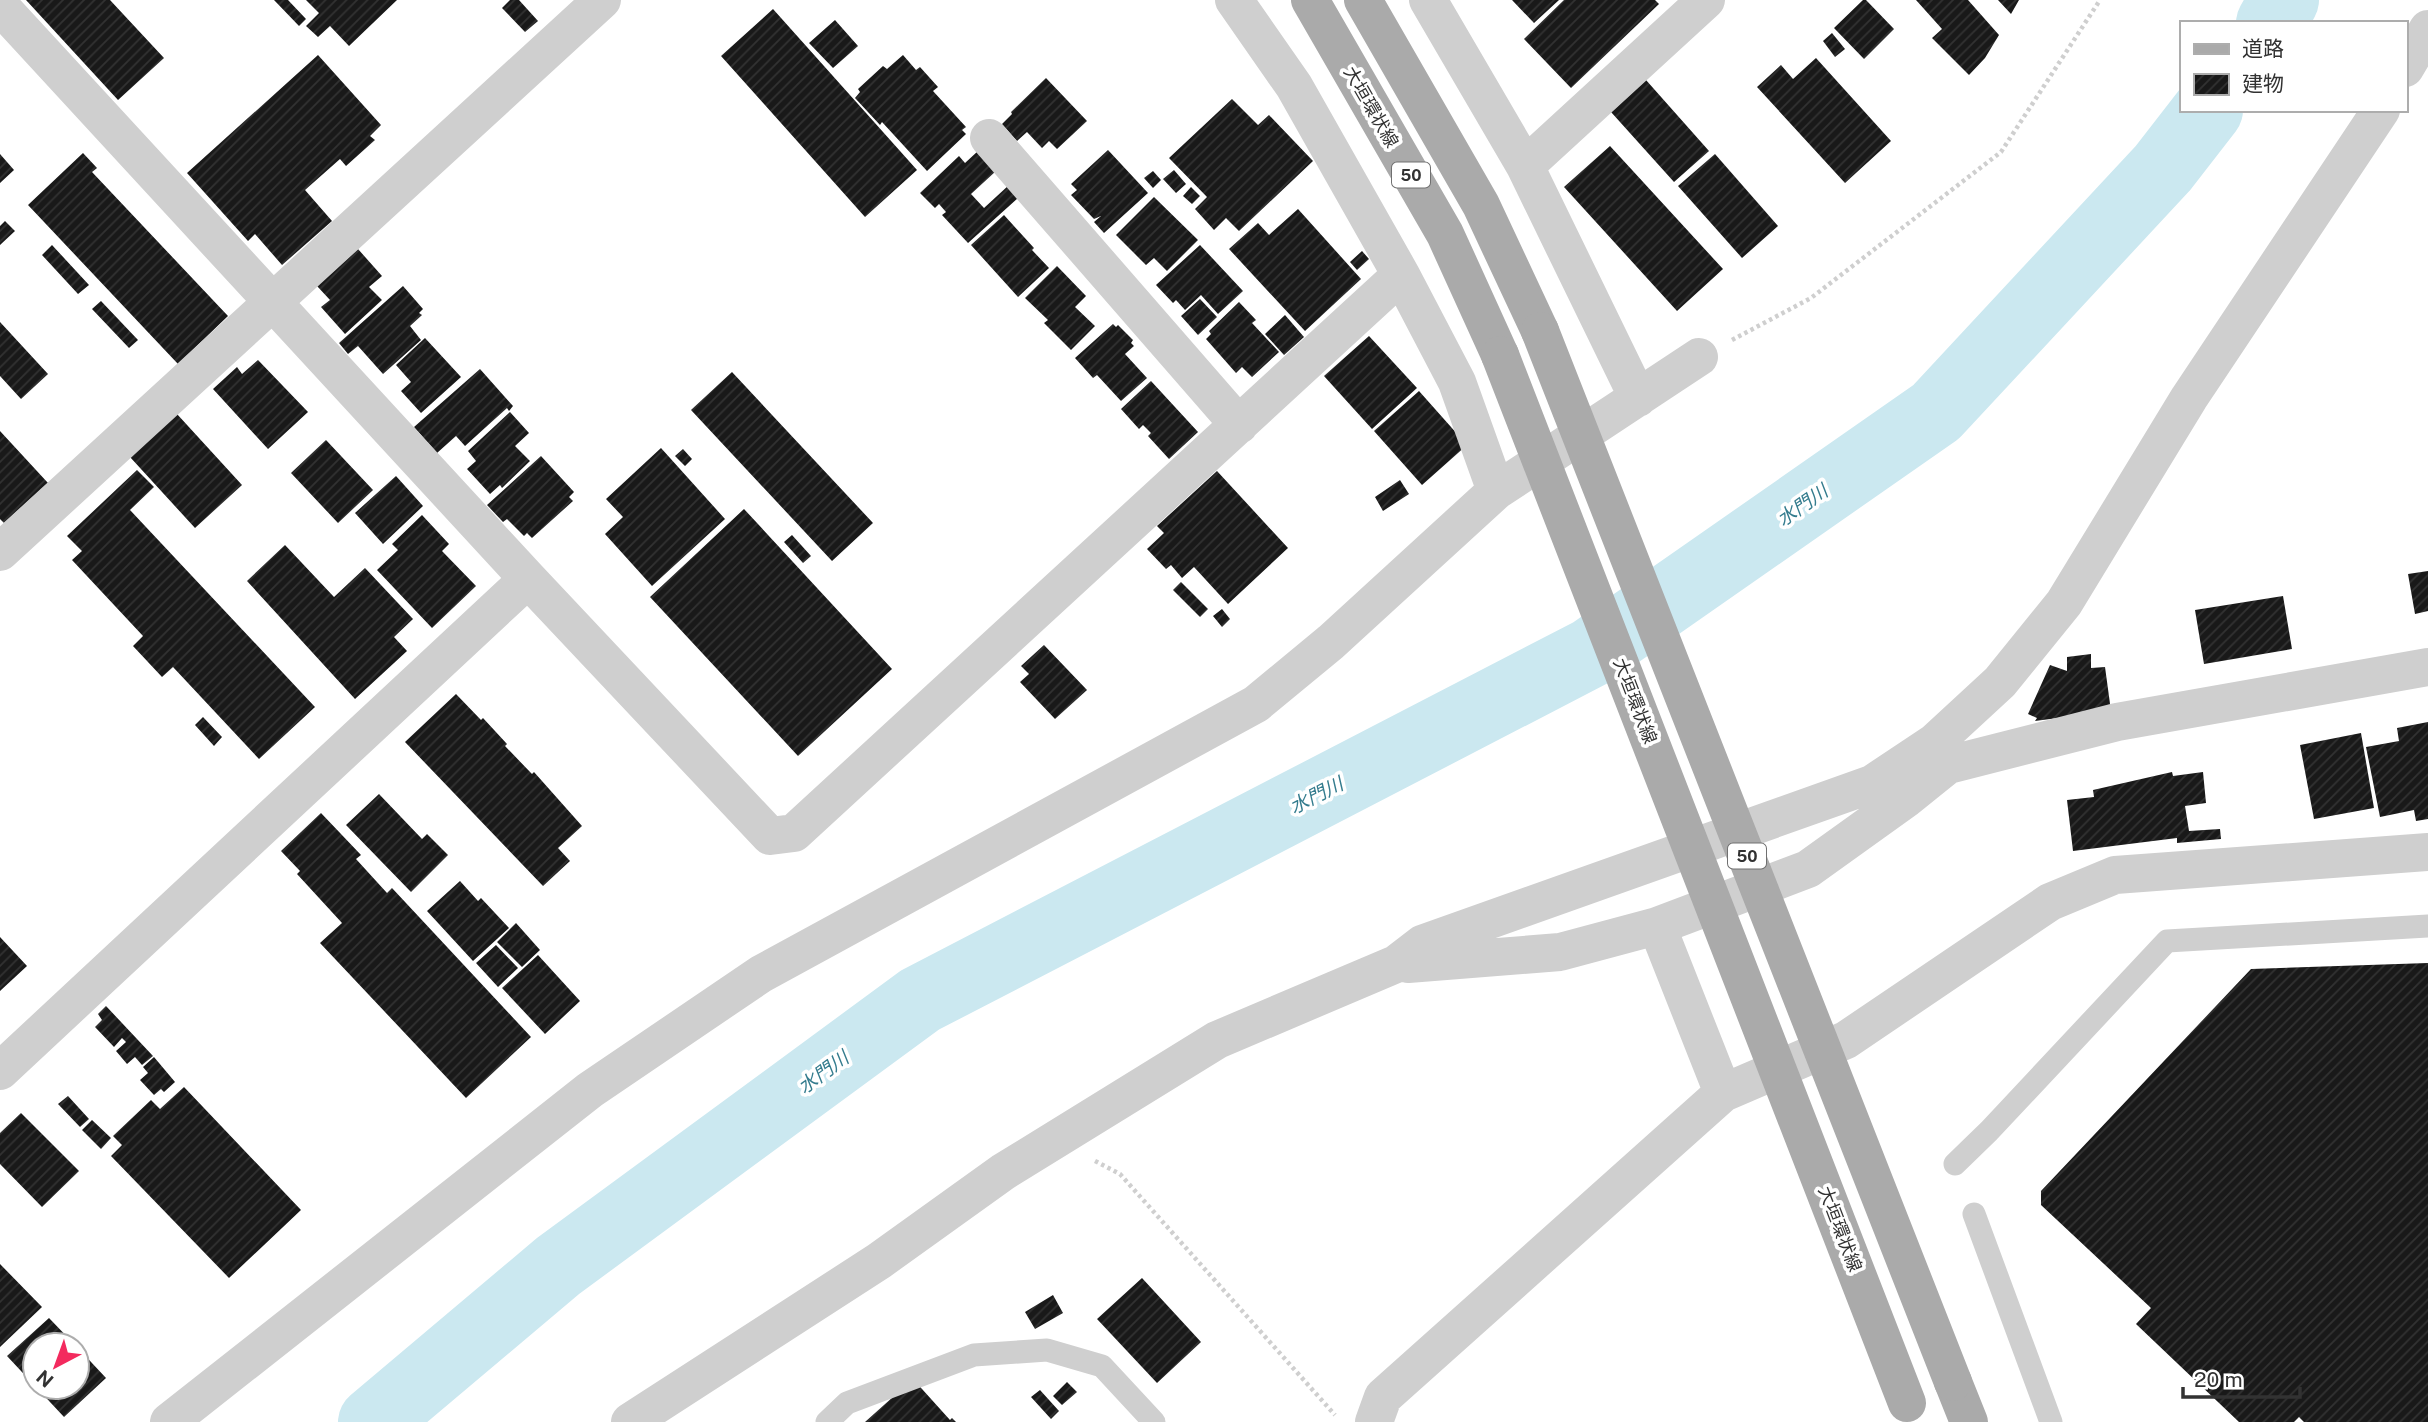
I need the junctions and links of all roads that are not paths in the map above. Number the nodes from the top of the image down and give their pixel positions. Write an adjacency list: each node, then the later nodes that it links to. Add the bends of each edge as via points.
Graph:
1 (602, 0): 14 (street)
2 (1234, 0): 13 (street, via 1294,86)
3 (1310, 0): 31 (main road, 大垣環状線 / 50, bridge, via 1445,234 1500,355)
4 (1363, 0): 37 (main road, 50, bridge, via 1481,205 1540,331)
5 (1428, 0): 12 (street)
6 (1706, 0): 12 (street)
7 (0, 6): 14 (street)
8 (2428, 29): 9 (street)
9 (2407, 65)
10 (2380, 112): 22 (street, via 2189,398 2064,603)
11 (989, 138): 17 (street)
12 (1525, 166): 16 (street)
13 (1401, 275): 17 (street); 18 (street, via 1457,382)
14 (272, 302): 19 (street); 20 (street)
15 (1699, 358): 16 (street)
16 (1638, 398): 18 (street)
17 (1239, 425): 20 (street, via 794,833 770,836)
18 (1496, 491): 33 (street, via 1256,704 761,974 590,1090)
19 (0, 552)
20 (528, 579): 27 (street)
21 (2428, 667): 22 (street)
22 (1942, 753): 24 (street, via 1907,798 1808,869); 26 (street, via 1872,784 1422,944)
23 (2428, 852): 28 (street, via 2115,875 2050,902 1846,1040)
24 (1657, 926): 26 (street, via 1560,952); 28 (street)
25 (2428, 926): 29 (lane, via 2167,941)
26 (1396, 964): 34 (street, via 1217,1040 1003,1172 879,1261)
27 (0, 1071)
28 (1723, 1093): 32 (street)
29 (1955, 1164)
30 (1974, 1214): 38 (lane)
31 (1911, 1412)
32 (1358, 1421)
33 (169, 1422)
34 (630, 1422)
35 (827, 1422): 36 (lane, via 847,1404 974,1355 1047,1350 1102,1366)
36 (1154, 1422)
37 (1969, 1422)
38 (2050, 1422)

